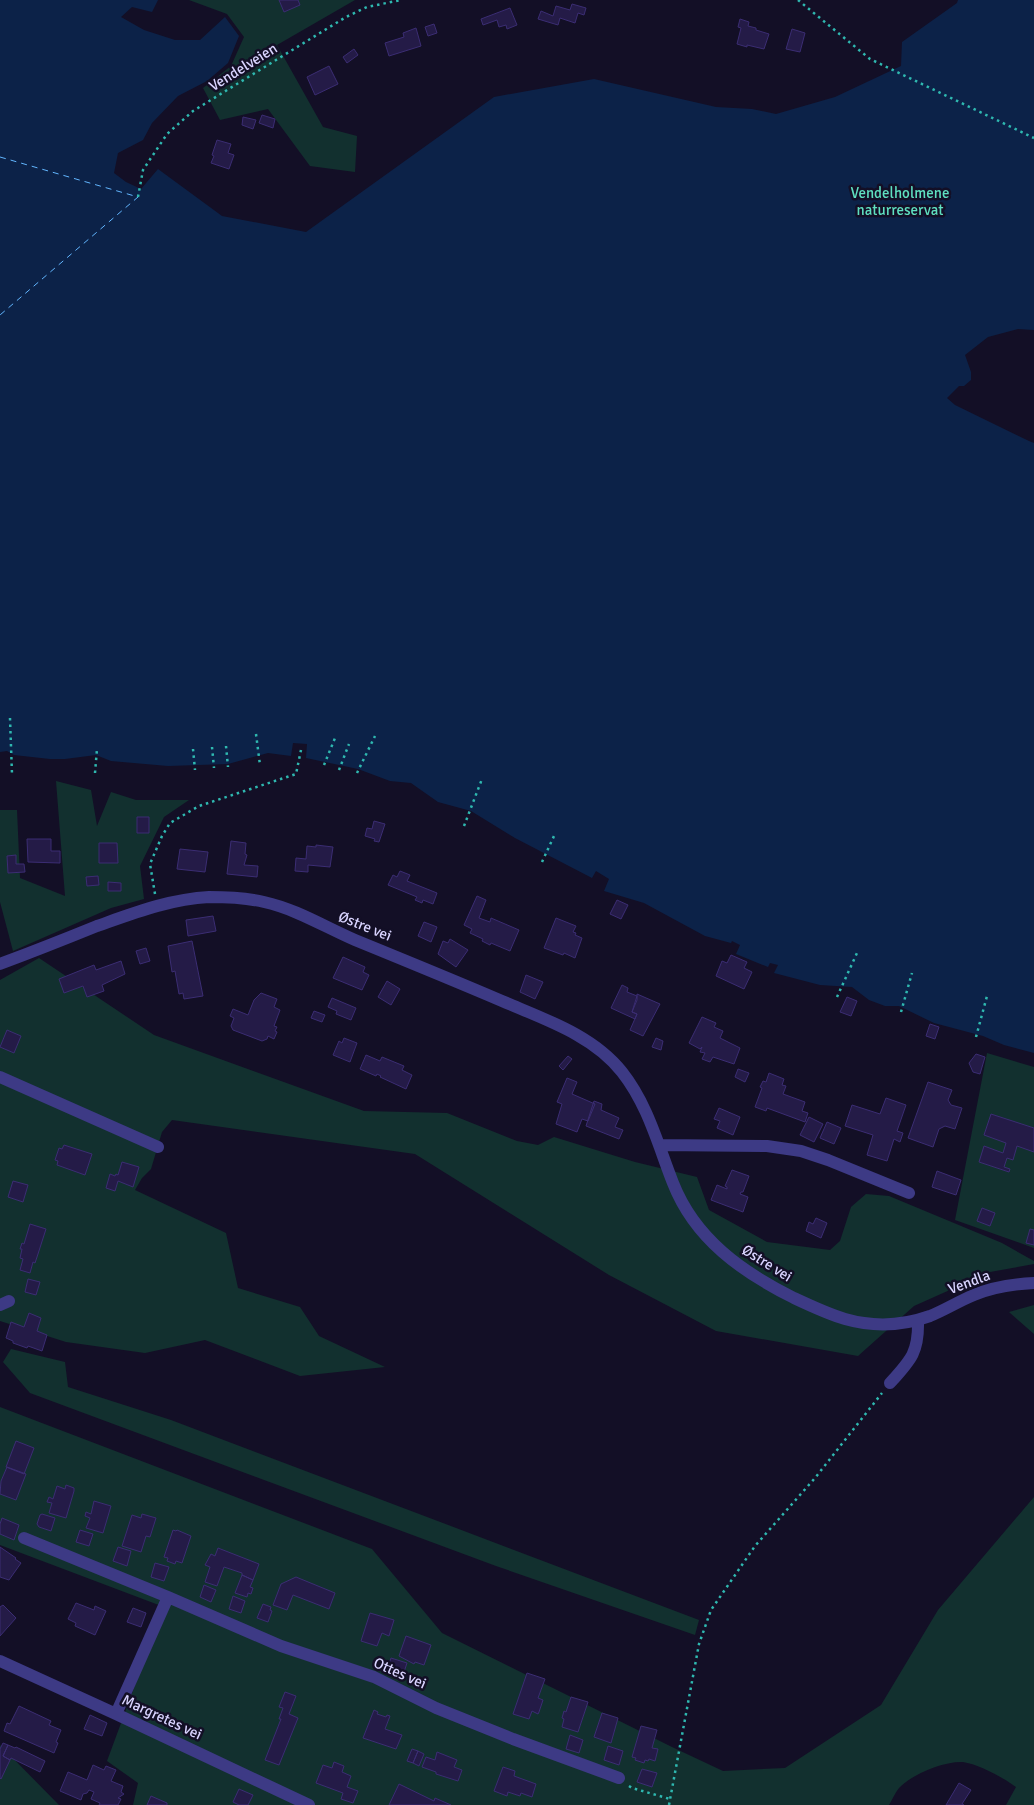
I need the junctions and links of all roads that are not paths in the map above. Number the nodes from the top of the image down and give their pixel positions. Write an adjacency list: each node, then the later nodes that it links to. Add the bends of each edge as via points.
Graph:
1 (0, 964): 3 (street, Østre vei, via 157,905 211,897 264,902 286,908 547,1020 590,1043 616,1064 634,1087)
2 (0, 1077): 4 (street)
3 (659, 1145): 5 (street, via 767,1146 801,1151); 7 (street, Østre vei, via 678,1195 694,1223 715,1246 750,1273 808,1305 845,1319 887,1325)
4 (158, 1147)
5 (908, 1194)
6 (1034, 1283): 7 (street, Vendla, via 976,1294)
7 (918, 1320): 8 (street, via 914,1351)
8 (890, 1383)
9 (24, 1538): 10 (street, Ottes vei)
10 (168, 1597): 12 (street); 13 (street, Ottes vei, via 280,1646 374,1677 436,1708)
11 (0, 1661): 12 (street, Margretes vei)
12 (116, 1714): 14 (street, Margretes vei)
13 (619, 1778)
14 (309, 1805)

